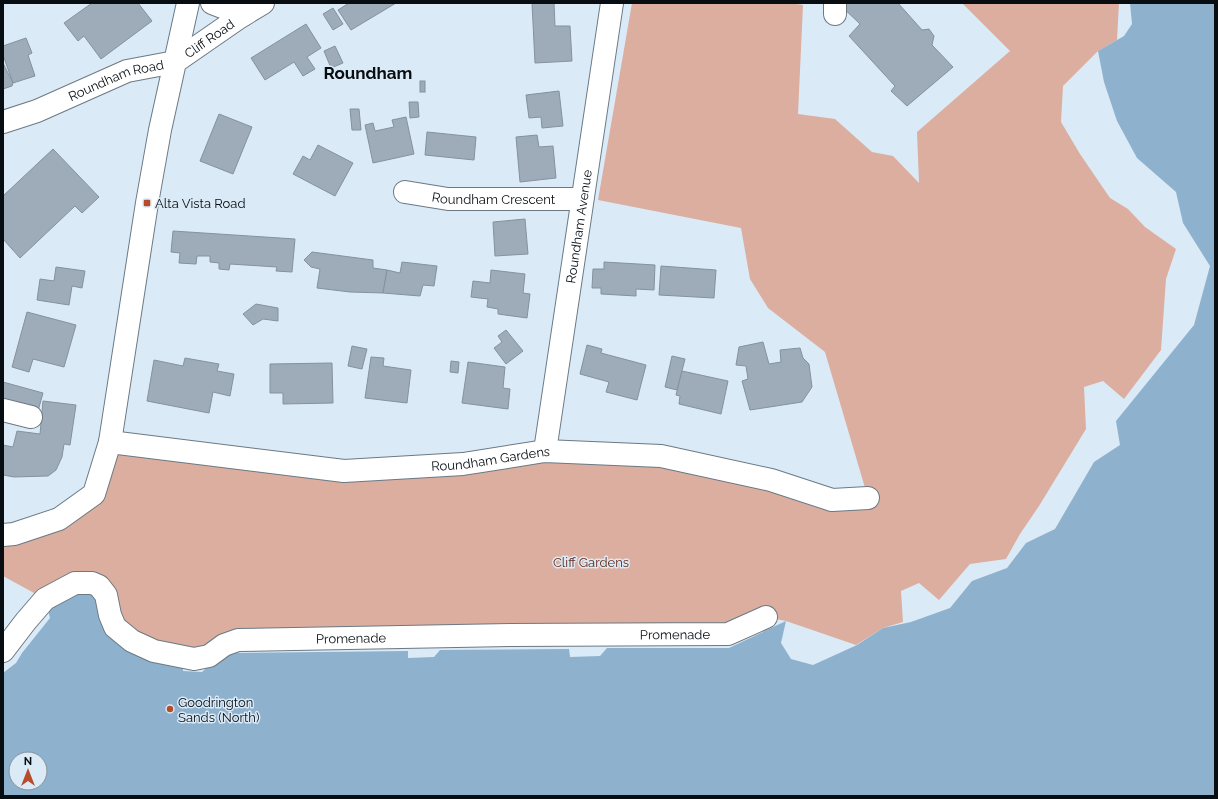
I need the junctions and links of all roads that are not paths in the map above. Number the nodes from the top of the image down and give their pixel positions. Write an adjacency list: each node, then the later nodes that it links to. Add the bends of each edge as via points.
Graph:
1 (188, 3): 6 (street, Roundham Road)
2 (212, 3): 5 (street, Cliff Road)
3 (264, 3): 5 (street, Cliff Road)
4 (612, 3): 9 (street, Roundham Avenue)
5 (243, 15): 6 (street, Cliff Road)
6 (174, 62): 7 (street, Roundham Road, via 127,72 37,111); 12 (street, via 147,203)
7 (3, 122)
8 (405, 192): 9 (street, Roundham Crescent, via 448,199)
9 (582, 199): 13 (street, Roundham Avenue)
10 (3, 410): 11 (street)
11 (31, 417)
12 (110, 442): 13 (street, Roundham Gardens, via 344,471 463,464); 15 (street, via 94,494 59,519 14,534)
13 (546, 451): 14 (street, Roundham Gardens, via 661,456 771,480 832,500)
14 (868, 498)
15 (3, 534)
16 (766, 616): 17 (street, Promenade, via 728,634 238,640 224,645 209,656 194,659 154,650 132,641 116,627 110,615 106,595 99,586 92,583 75,583 45,598)
17 (3, 651)

